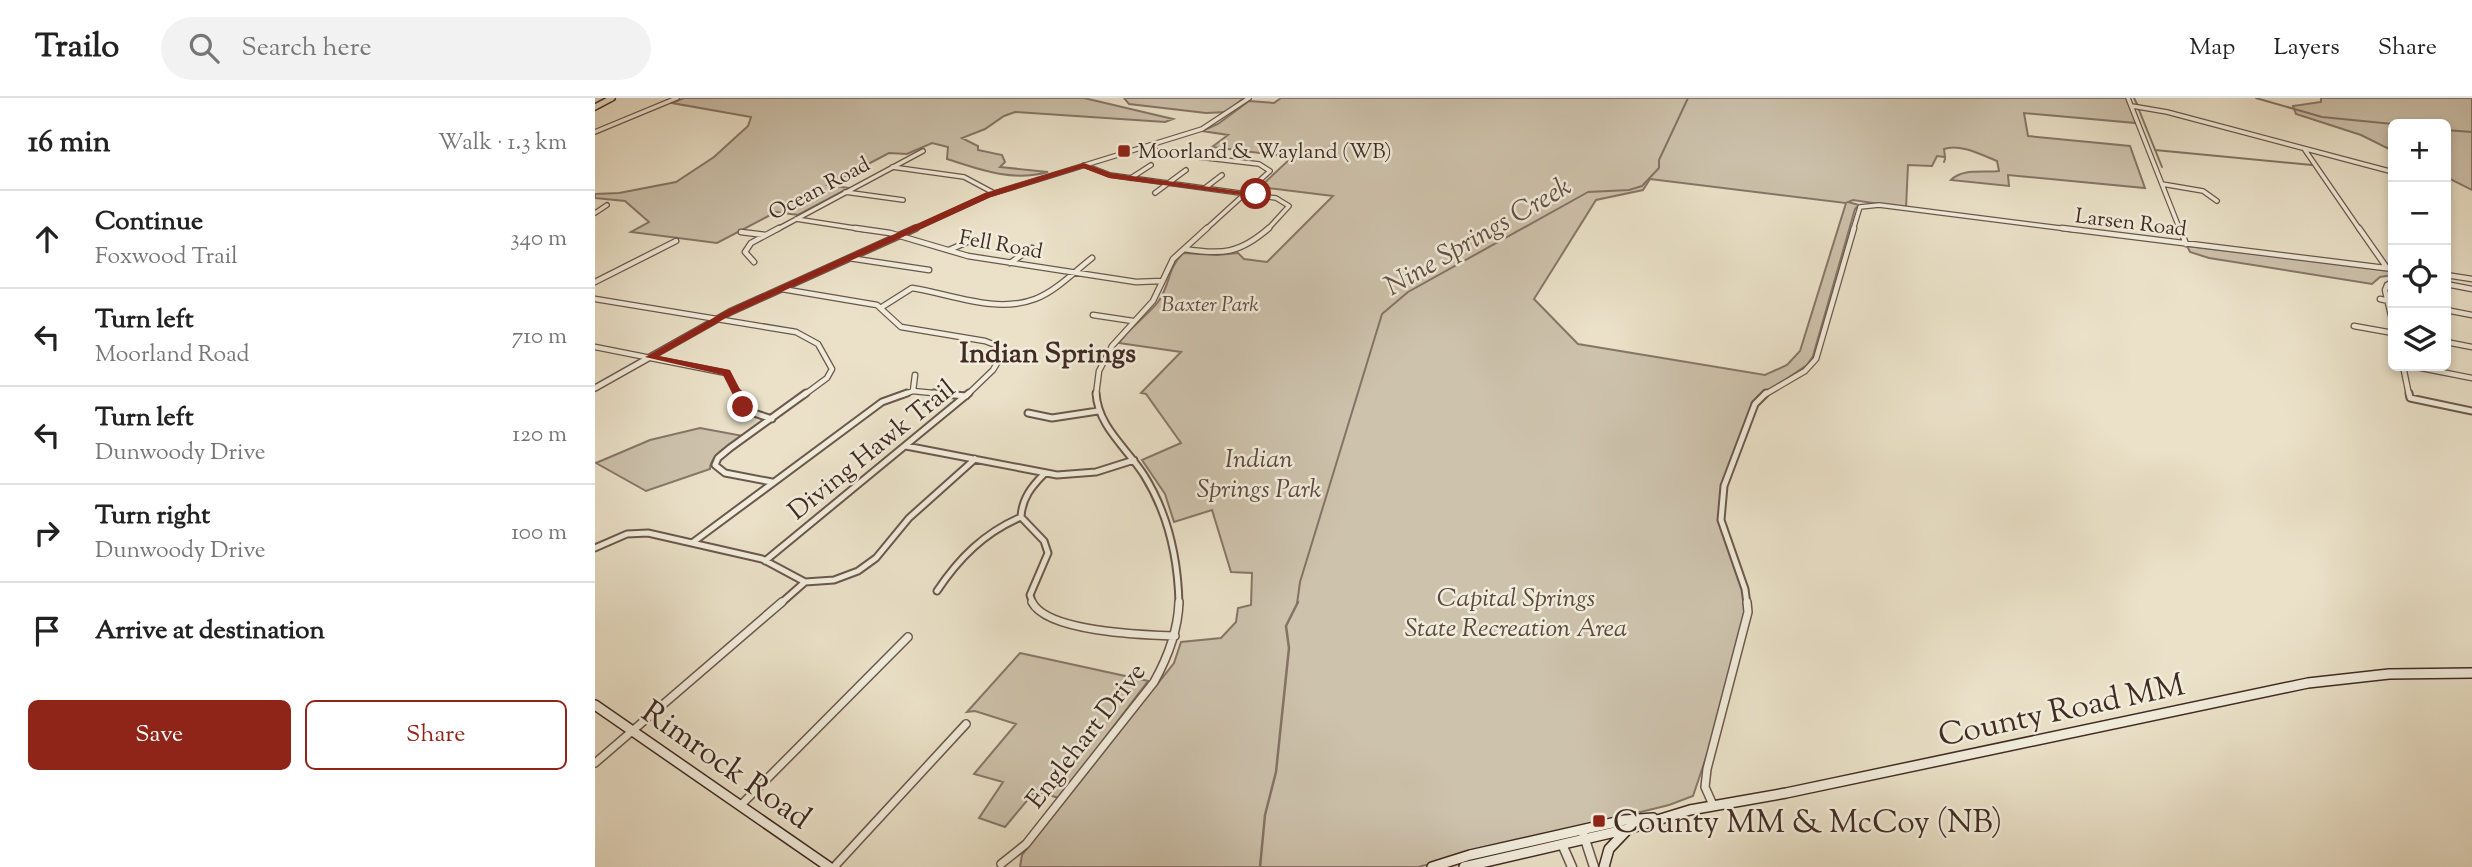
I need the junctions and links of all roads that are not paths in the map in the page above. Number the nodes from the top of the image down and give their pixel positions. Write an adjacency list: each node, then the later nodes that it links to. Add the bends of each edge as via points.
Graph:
1 (600, 98): 6 (highway)
2 (611, 98): 6 (highway)
3 (677, 98): 8 (street)
4 (1249, 98): 9 (street, via 1208,127)
5 (2128, 98): 7 (street)
6 (595, 104)
7 (2131, 106): 10 (street); 20 (street)
8 (595, 132)
9 (1143, 147): 12 (street); 25 (street, via 1269,169)
10 (2303, 149): 16 (street); 46 (street)
11 (923, 150): 14 (street, Ocean Road)
12 (1084, 165): 18 (street); 23 (street)
13 (1151, 165): 18 (street)
14 (892, 167): 22 (street, Ocean Road); 23 (street, via 964,177)
15 (1186, 170): 19 (street)
16 (2388, 171)
17 (1222, 174): 21 (street)
18 (1131, 178): 19 (street)
19 (1168, 183): 21 (street); 24 (street)
20 (2162, 184): 27 (street, via 2203,191); 38 (street)
21 (1205, 188): 25 (street)
22 (845, 192): 26 (street); 32 (street, Ocean Road)
23 (994, 193): 35 (street)
24 (1155, 193)
25 (1248, 194): 30 (street, via 1281,199); 40 (street)
26 (903, 200)
27 (2217, 201)
28 (607, 205): 31 (street)
29 (1865, 205): 38 (street, Larsen Road); 101 (street, via 1859,209 1815,360 1755,404 1724,486 1721,520 1745,589 1748,612 1705,778)
30 (1289, 206): 40 (street, via 1248,247 1219,253)
31 (595, 213)
32 (796, 219): 34 (street, Ocean Road); 35 (street, Fell Road)
33 (741, 232): 34 (street)
34 (765, 235): 44 (street, Ocean Road, via 747,248)
35 (899, 235): 41 (street, Fell Road); 42 (street)
36 (676, 240): 52 (street)
37 (972, 240): 41 (street)
38 (2186, 244): 46 (street, Larsen Road)
39 (1032, 248): 45 (street)
40 (1184, 249): 51 (street, via 1168,265)
41 (949, 250): 45 (street, Fell Road)
42 (849, 258): 47 (street); 54 (street)
43 (1092, 258): 48 (street)
44 (754, 262)
45 (1010, 262): 48 (street, Fell Road)
46 (2387, 268)
47 (929, 270)
48 (1074, 272): 51 (street, Fell Road, via 1136,282); 59 (street, via 1025,302 998,304 912,288)
49 (2451, 276): 50 (street)
50 (2472, 278)
51 (1162, 281): 64 (street, via 1157,297)
52 (595, 282)
53 (2451, 286): 55 (street)
54 (781, 289): 59 (street); 63 (street)
55 (2472, 289)
56 (595, 299): 63 (street)
57 (2380, 301): 58 (street)
58 (2388, 302)
59 (882, 307): 71 (street, via 901,327 999,346 1003,353)
60 (2451, 313): 62 (street)
61 (1093, 315): 64 (street)
62 (2472, 317)
63 (716, 319): 70 (street); 82 (street, via 802,334 818,344 832,369 821,384)
64 (1133, 321): 79 (street, via 1102,366 1096,389)
65 (2354, 326): 66 (street)
66 (2388, 332)
67 (2451, 343): 69 (street)
68 (595, 347): 70 (street)
69 (2472, 347)
70 (650, 357): 76 (street); 82 (street, via 726,373 743,407)
71 (998, 363): 78 (street, Diving Hawk Trail)
72 (2404, 371): 80 (street, via 2410,398)
73 (2439, 371): 75 (street)
74 (915, 375): 77 (street)
75 (2472, 377)
76 (595, 388)
77 (913, 391): 78 (street); 87 (street, via 882,402)
78 (966, 396): 83 (street, Diving Hawk Trail)
79 (1098, 411): 81 (street, via 1052,418); 85 (street, Englehart Drive)
80 (2472, 411)
81 (1028, 413)
82 (772, 419): 87 (street, via 730,448 715,465 725,473)
83 (906, 446): 84 (street); 91 (street, Diving Hawk Trail)
84 (975, 459): 86 (street); 92 (street, via 909,518 868,565 834,580)
85 (1134, 460): 86 (street, via 1077,475); 94 (street, Englehart Drive, via 1154,491 1167,524 1179,590)
86 (1045, 473): 88 (street, via 1026,494)
87 (772, 482): 89 (street)
88 (1021, 517): 93 (street, via 986,533); 94 (street, via 1044,541 1048,553 1030,596 1044,615 1138,635)
89 (692, 543): 90 (street, via 647,533 629,534); 91 (street)
90 (595, 548)
91 (765, 561): 92 (street)
92 (805, 582): 99 (street)
93 (937, 591)
94 (1175, 636): 107 (street, Englehart Drive, via 1168,660 1154,682 1026,844)
95 (908, 637): 102 (street)
96 (2472, 673): 101 (main road, County Road MM, via 2389,674 2308,683)
97 (595, 705): 99 (main road, Rimrock Road)
98 (966, 724): 108 (street)
99 (633, 730): 100 (street); 102 (main road, Rimrock Road)
100 (595, 763)
101 (1713, 805): 103 (main road, County Road MM)
102 (740, 806): 108 (main road, Rimrock Road)
103 (1664, 817): 104 (main road, County Road MM); 105 (main road, County Road MM, via 1625,820)
104 (1628, 829): 105 (main road, County Road MM); 113 (main road, via 1609,849)
105 (1583, 835): 106 (main road, County Road MM); 112 (street)
106 (1561, 839): 109 (main road, County Road MM); 110 (main road, County Road MM); 111 (street)
107 (1000, 866)
108 (831, 867)
109 (1432, 867)
110 (1464, 867)
111 (1572, 867)
112 (1594, 867)
113 (1604, 867)

